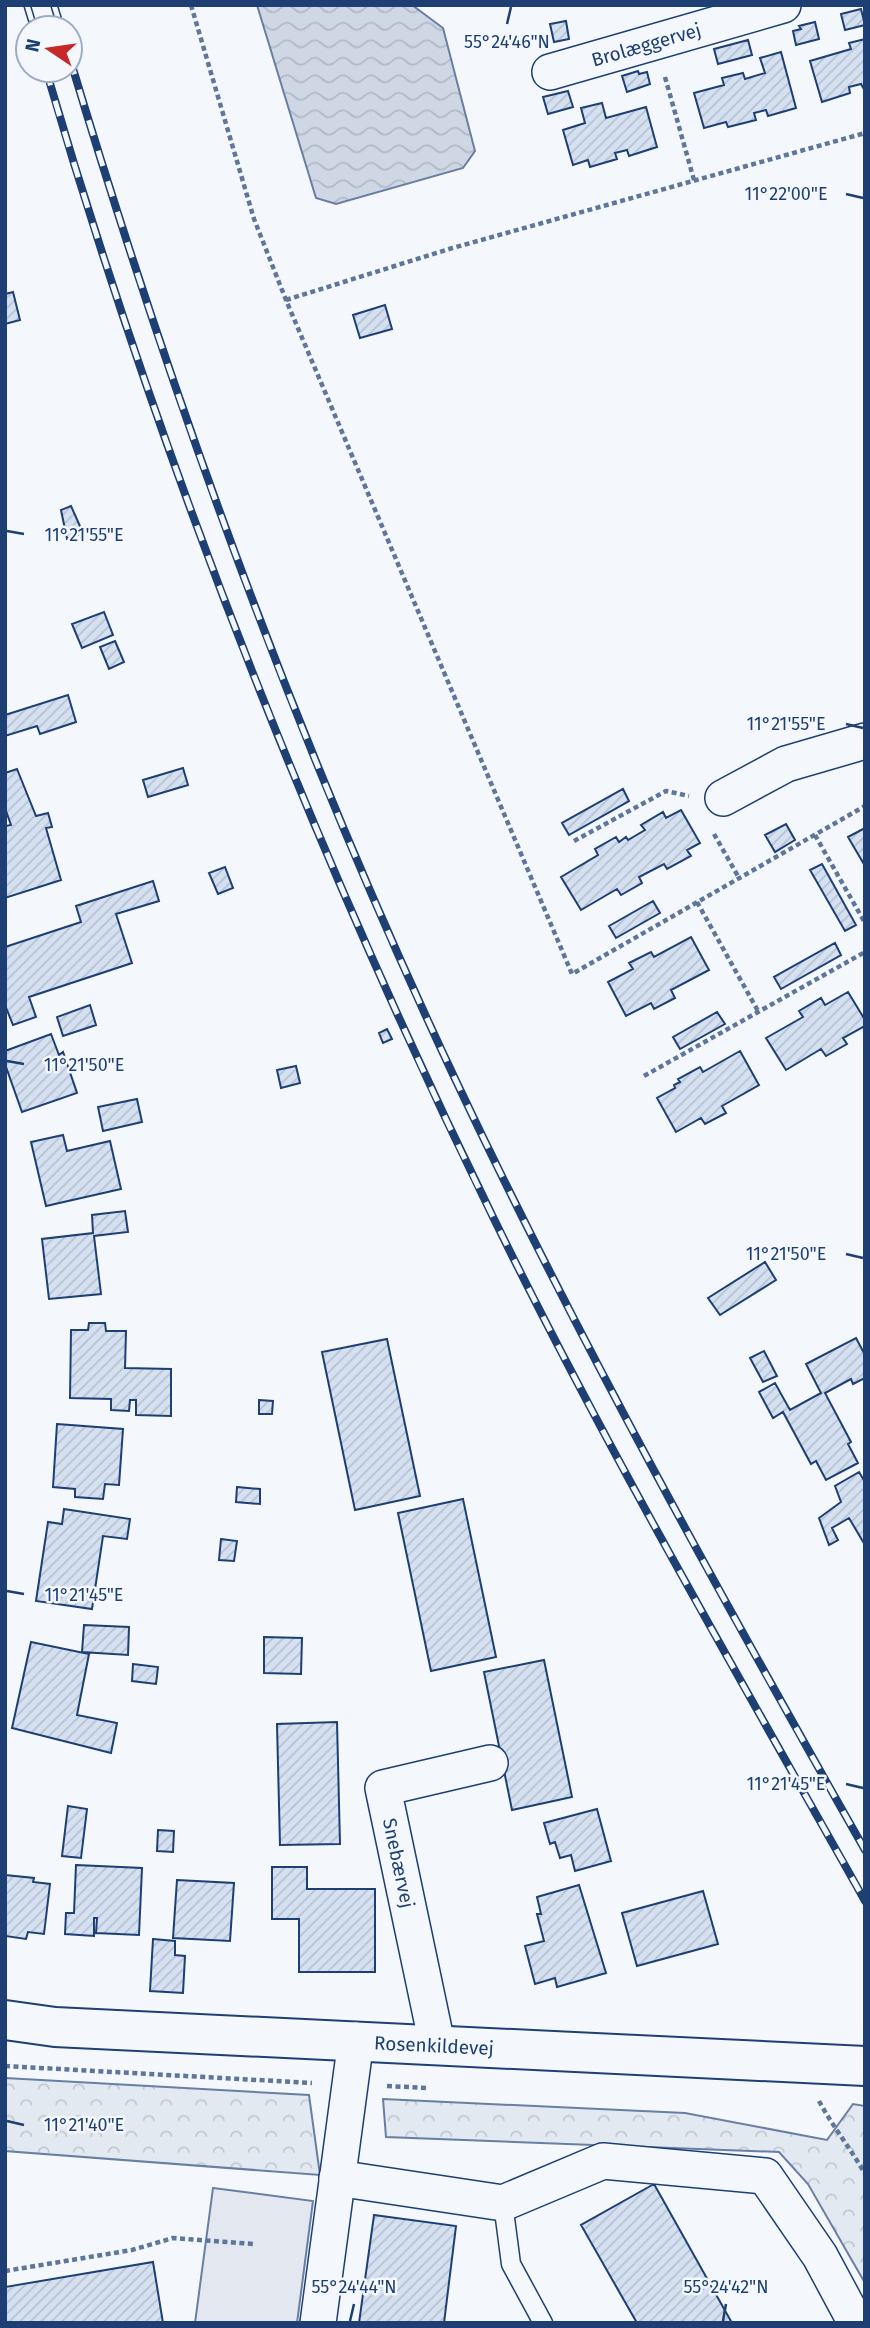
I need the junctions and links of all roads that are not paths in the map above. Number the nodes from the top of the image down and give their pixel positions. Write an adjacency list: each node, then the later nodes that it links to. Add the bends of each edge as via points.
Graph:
1 (783, 5): 2 (street, Brolæggervej)
2 (550, 72)
3 (865, 741): 4 (street, via 786,764)
4 (709, 808)
5 (490, 1763): 8 (street, Snebærvej, via 383,1788)
6 (5, 2020): 7 (street, Rosenkildevej, via 55,2028)
7 (356, 2040): 8 (street, Rosenkildevej); 10 (street)
8 (437, 2044): 9 (street, Rosenkildevej)
9 (849, 2066)
10 (337, 2178): 11 (street); 12 (street)
11 (503, 2203): 13 (lane, via 511,2264); 14 (street, via 603,2161 765,2176 820,2256)
12 (318, 2323)
13 (544, 2323)
14 (856, 2323)

